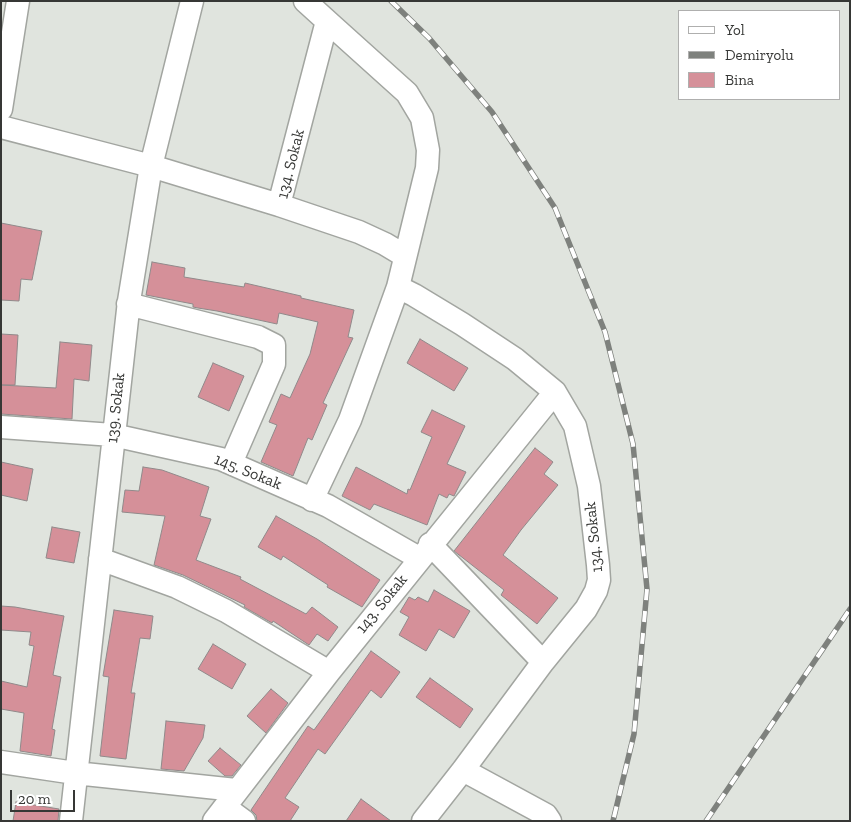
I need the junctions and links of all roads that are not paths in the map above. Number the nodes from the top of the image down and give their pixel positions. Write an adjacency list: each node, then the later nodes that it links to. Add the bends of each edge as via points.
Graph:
1 (18, 1): 5 (street)
2 (192, 1): 7 (street, 139. Sokak)
3 (305, 1): 4 (street)
4 (327, 21): 8 (street, 134. Sokak); 9 (street, via 407,94 422,118 428,150 427,168)
5 (1, 109)
6 (1, 127): 7 (street)
7 (150, 166): 8 (street); 11 (street, 139. Sokak)
8 (279, 205): 9 (street, 134. Sokak, via 360,232)
9 (406, 256): 10 (street)
10 (398, 287): 12 (street, 134. Sokak, via 462,324); 16 (street, via 350,420)
11 (128, 304): 14 (street, 139. Sokak); 15 (street, via 258,337 274,345 274,364)
12 (555, 392): 17 (street, 143. Sokak); 19 (street, 134. Sokak, via 575,426 589,486 599,580 586,609)
13 (1, 427): 14 (street, 145. Sokak)
14 (113, 435): 15 (street, 145. Sokak); 18 (street, 139. Sokak)
15 (231, 463): 16 (street, 145. Sokak)
16 (312, 500): 17 (street, 145. Sokak)
17 (425, 551): 19 (street, 145. Sokak); 20 (street, 143. Sokak)
18 (100, 558): 20 (street, via 177,587 226,611); 23 (street, 139. Sokak)
19 (543, 662): 22 (street, 134. Sokak)
20 (328, 672): 24 (street, 143. Sokak)
21 (1, 762): 23 (street)
22 (463, 770): 27 (street, 134. Sokak); 28 (street, via 546,815)
23 (75, 773): 24 (street); 25 (street, 139. Sokak)
24 (225, 806): 26 (street)
25 (71, 821)
26 (244, 821)
27 (423, 821)
28 (550, 821)

